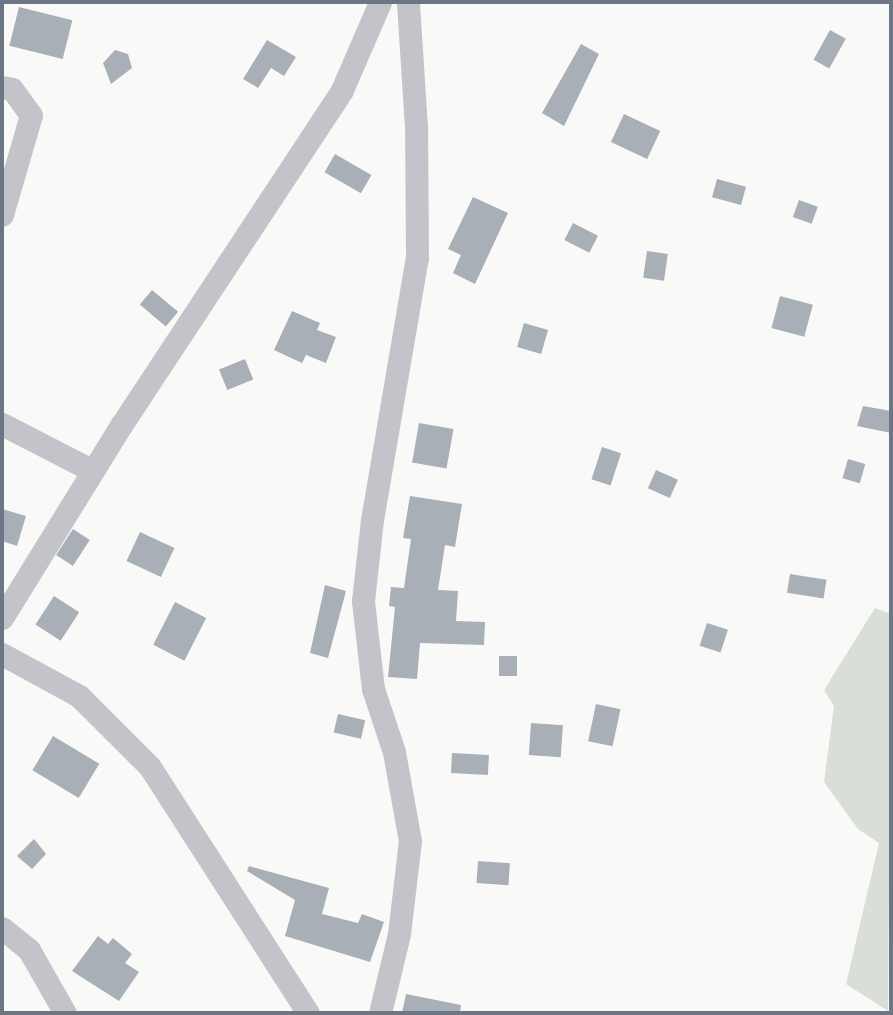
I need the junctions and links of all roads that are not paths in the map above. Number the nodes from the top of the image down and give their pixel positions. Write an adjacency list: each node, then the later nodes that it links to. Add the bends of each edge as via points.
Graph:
1 (380, 2): 6 (street, via 342,90)
2 (408, 2): 12 (street, via 416,127 417,258 372,520 363,601 373,689 394,752 410,841 399,934)
3 (2, 87): 4 (street, via 12,89 32,115)
4 (2, 215)
5 (2, 424): 6 (street)
6 (93, 471): 7 (street)
7 (2, 618)
8 (2, 653): 11 (street, via 79,696 150,767)
9 (2, 928): 10 (street, via 29,950)
10 (65, 1013)
11 (308, 1013)
12 (380, 1013)

